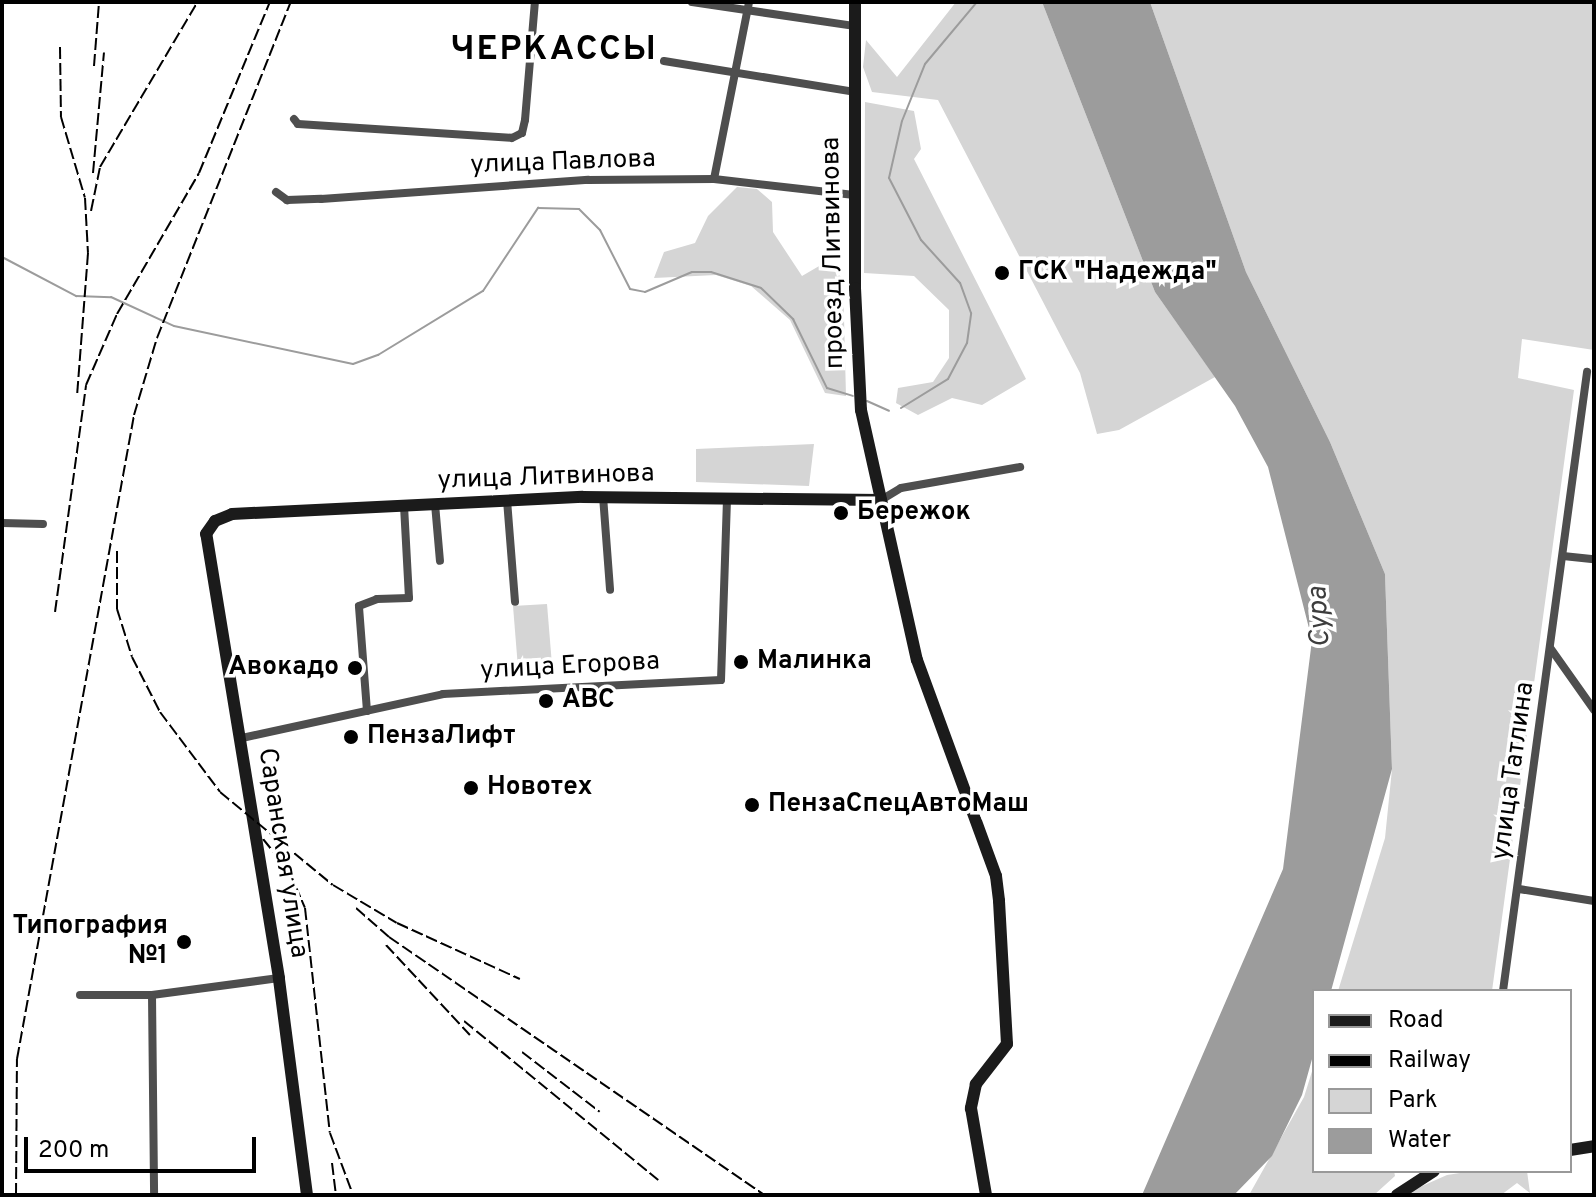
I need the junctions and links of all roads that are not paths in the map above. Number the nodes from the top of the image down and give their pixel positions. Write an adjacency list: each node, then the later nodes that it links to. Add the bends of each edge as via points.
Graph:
1 (535, 2): 10 (street, via 525,120 522,133 512,138 298,124)
2 (692, 2): 5 (street)
3 (749, 2): 5 (street)
4 (855, 2): 6 (main road, проезд Литвинова)
5 (747, 13): 6 (street); 8 (street)
6 (855, 26): 9 (main road, проезд Литвинова)
7 (664, 61): 8 (street)
8 (734, 74): 9 (street); 11 (street)
9 (855, 92): 13 (main road, проезд Литвинова)
10 (294, 119)
11 (714, 179): 12 (street, улица Павлова, via 588,180 287,200); 13 (street, улица Павлова)
12 (276, 192)
13 (854, 195): 19 (main road, проезд Литвинова, via 857,385)
14 (1587, 372): 25 (street, улица Татлина)
15 (1020, 467): 19 (street, via 901,488)
16 (603, 496): 17 (main road, улица Литвинова); 18 (main road, улица Литвинова); 28 (street)
17 (727, 497): 19 (main road, улица Литвинова); 32 (street, улица Егорова, via 721,680 443,694)
18 (507, 500): 20 (main road, улица Литвинова); 29 (street)
19 (881, 500): 45 (main road, проезд Литвинова, via 917,660 996,876 1007,1044 976,1084 971,1108)
20 (435, 504): 21 (main road, улица Литвинова); 27 (street)
21 (404, 505): 22 (main road, улица Литвинова, via 232,514); 32 (street, via 409,598 377,599 359,606)
22 (215, 521): 33 (main road, Саранская улица, via 206,534)
23 (2, 523): 24 (street)
24 (43, 524)
25 (1563, 556): 26 (street); 30 (street, улица Татлина)
26 (1594, 559)
27 (440, 561)
28 (610, 590)
29 (515, 602)
30 (1551, 649): 31 (street); 34 (street, улица Татлина)
31 (1594, 710)
32 (367, 711): 33 (street, улица Егорова)
33 (242, 738): 36 (main road, Саранская улица)
34 (1519, 889): 35 (street); 37 (street, улица Татлина)
35 (1594, 901)
36 (279, 978): 39 (street); 44 (main road, Саранская улица)
37 (1503, 989)
38 (80, 995): 39 (street)
39 (152, 995): 43 (street)
40 (1594, 1146): 41 (main road)
41 (1572, 1150)
42 (1431, 1173): 46 (main road)
43 (154, 1195)
44 (307, 1195)
45 (986, 1195)
46 (1397, 1195)

